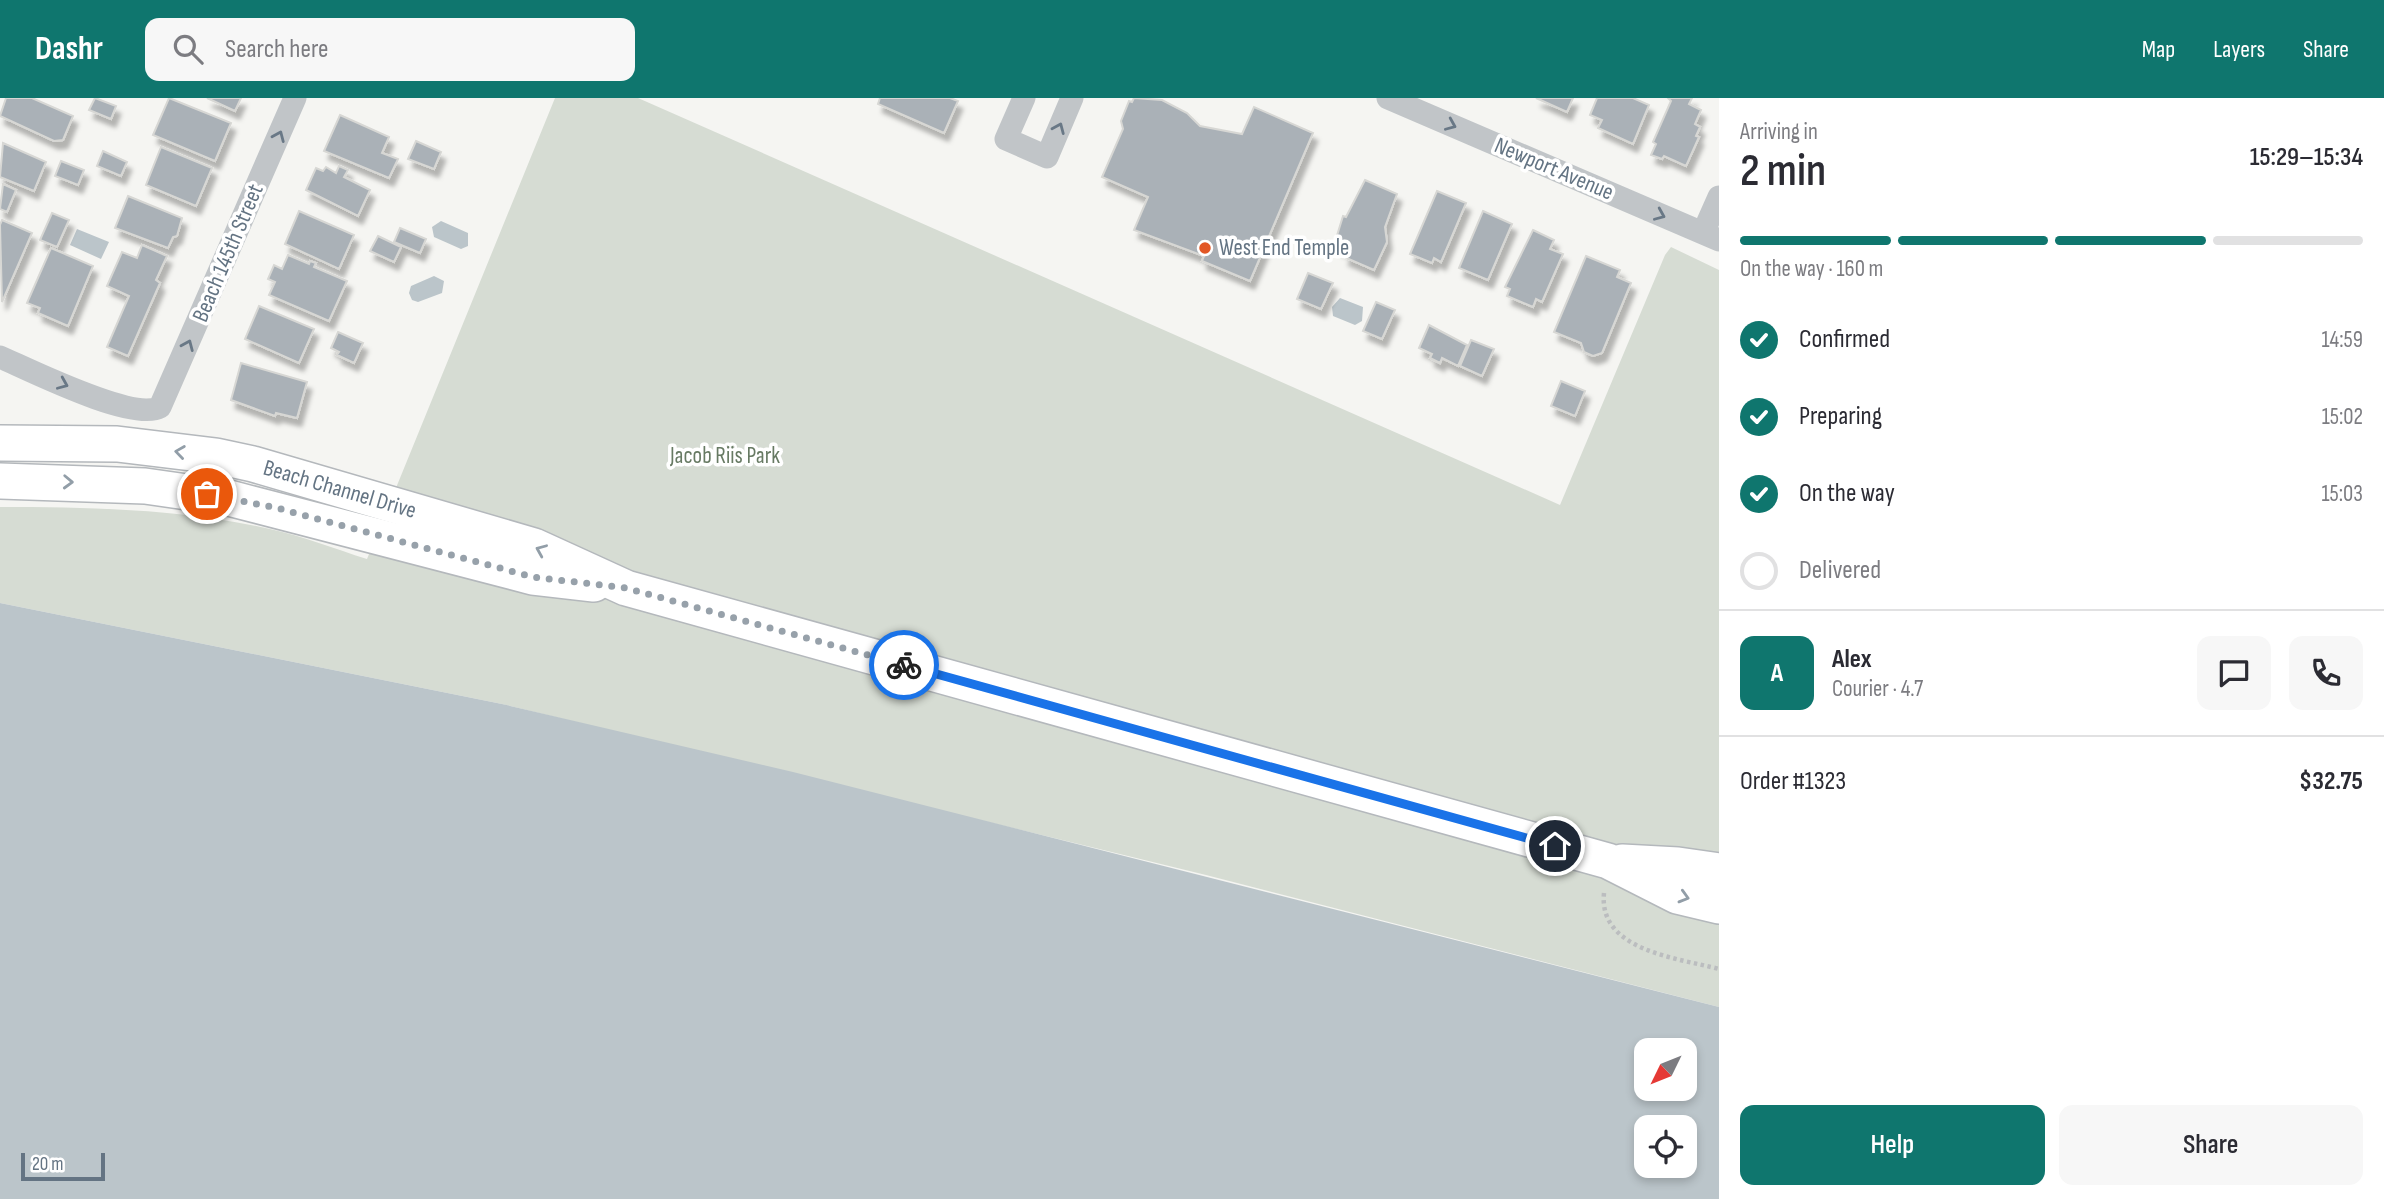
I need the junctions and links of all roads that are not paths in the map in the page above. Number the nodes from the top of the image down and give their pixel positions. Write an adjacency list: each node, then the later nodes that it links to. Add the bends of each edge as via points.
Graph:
1 (295, 98): 8 (street, Beach 145th Street, one-way to 1, via 117,405 146,411 160,407)
2 (1024, 98): 3 (street, one-way to 3, via 1006,139 1047,157)
3 (1072, 98)
4 (1388, 98): 5 (street, Newport Avenue)
5 (1413, 103): 7 (street, Newport Avenue, one-way to 7)
6 (1719, 197): 7 (street)
7 (1711, 237)
8 (0, 357)
9 (0, 443): 11 (main road, Beach Channel Drive, one-way to 9, via 534,547 253,464 117,444)
10 (0, 481): 11 (main road, Beach Channel Drive, one-way to 11, via 145,486 229,498 533,577)
11 (626, 588): 12 (main road, Beach Channel Drive)
12 (1608, 861): 13 (main road, Beach Channel Drive); 14 (main road, Beach Channel Drive, one-way to 14, via 1677,896)
13 (1719, 871)
14 (1719, 906)

